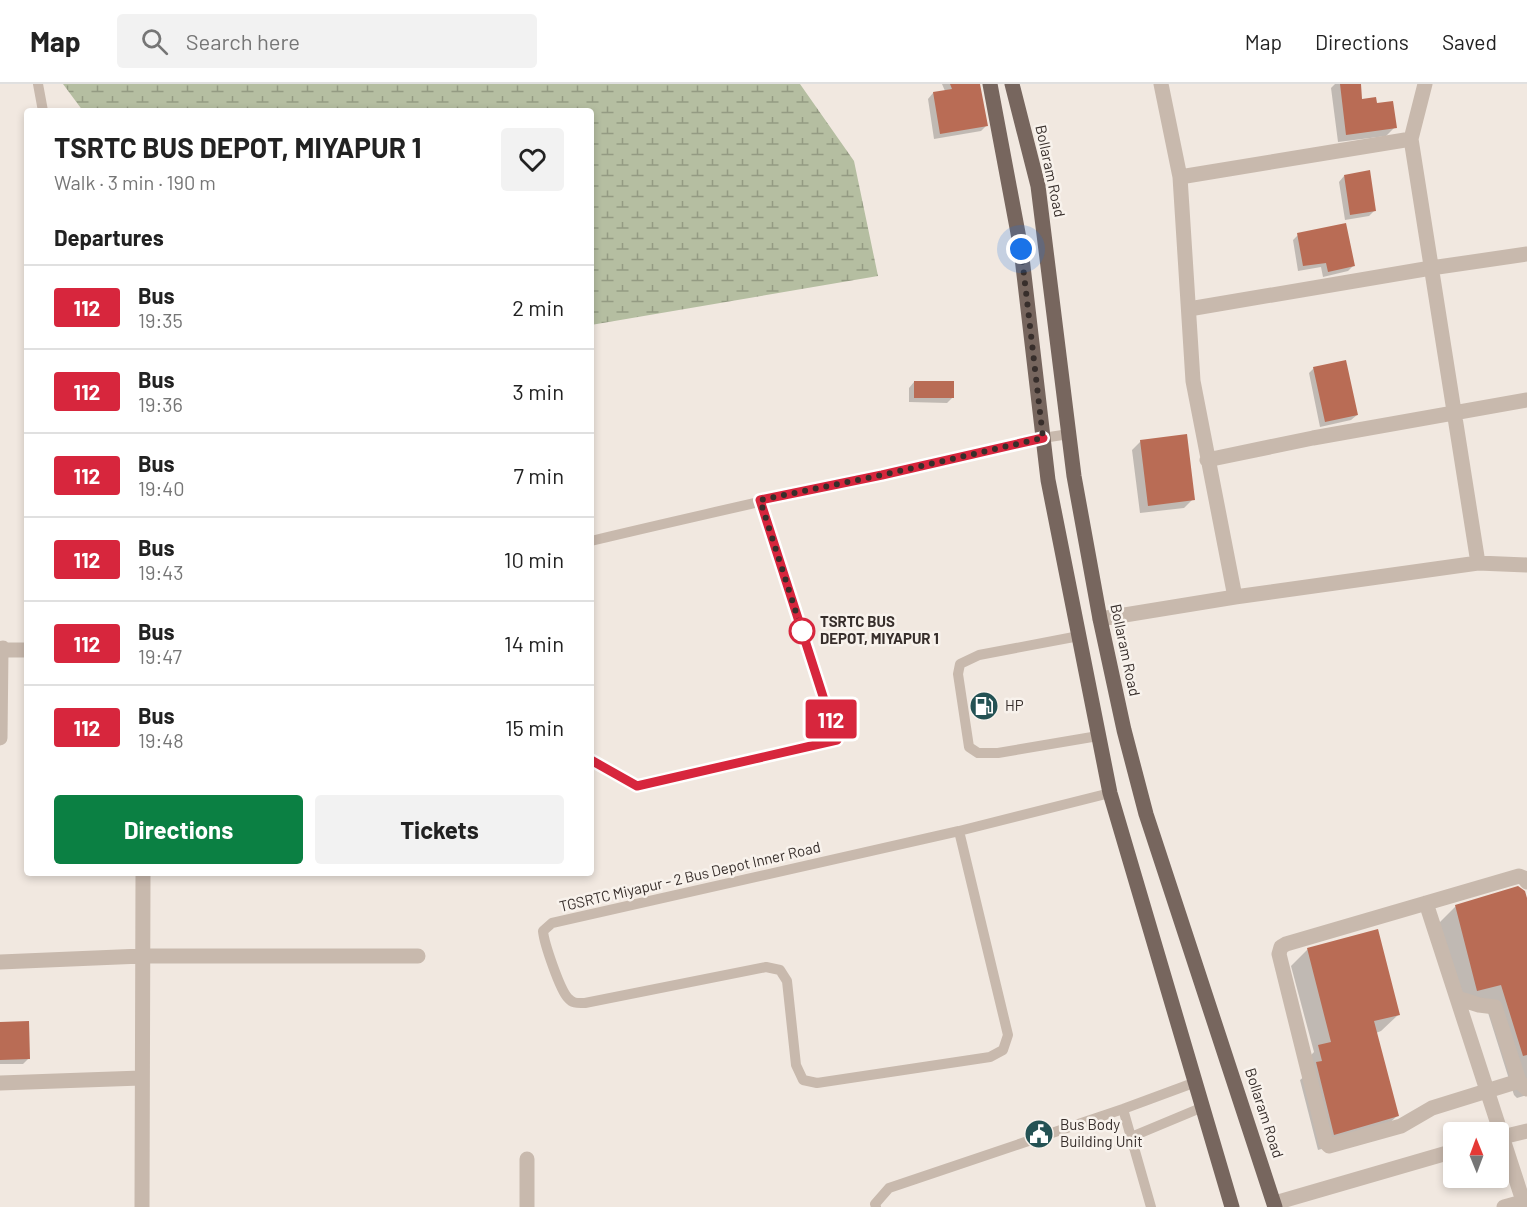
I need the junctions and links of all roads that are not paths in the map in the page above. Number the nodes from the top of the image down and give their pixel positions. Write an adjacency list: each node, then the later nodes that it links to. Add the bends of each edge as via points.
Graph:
1 (38, 84): 6 (lane)
2 (990, 84): 15 (main road, via 1021,249)
3 (1012, 84): 14 (main road, Bollaram Road, via 1038,186)
4 (1161, 84): 8 (street)
5 (1425, 84): 7 (street)
6 (42, 108)
7 (1411, 139): 8 (street); 10 (street)
8 (1180, 177): 11 (street)
9 (1527, 254): 10 (street)
10 (1431, 268): 11 (street); 13 (street)
11 (1190, 309): 16 (street, via 1193,381)
12 (1527, 400): 13 (street)
13 (1454, 414): 16 (street); 19 (street)
14 (1069, 434): 15 (lane); 22 (main road, Bollaram Road)
15 (1043, 438): 17 (lane); 23 (main road)
16 (1207, 460): 21 (street)
17 (760, 500): 18 (lane); 28 (lane, via 837,740 637,786)
18 (594, 540)
19 (1478, 563): 20 (street); 21 (street)
20 (1527, 565)
21 (1234, 597): 22 (street)
22 (1100, 619): 53 (main road, Bollaram Road, via 1146,814)
23 (1079, 636): 26 (main road); 26 (lane, via 980,655 960,664 958,674 969,747 978,753 998,753)
24 (1, 649): 25 (street); 27 (street)
25 (24, 650)
26 (1098, 736): 29 (main road)
27 (0, 738)
28 (594, 762)
29 (1110, 793): 30 (lane, TGSRTC Miyapur - 2 Bus Depot Inner Road); 39 (main road)
30 (959, 831): 30 (lane, TGSRTC Miyapur - 2 Bus Depot Inner Road, via 552,923 543,931 544,941 566,997 574,1003 766,968 780,970 787,981 796,1065 803,1080 817,1083 990,1057 1004,1050 1008,1035)
31 (143, 876): 34 (street)
32 (1527, 882): 33 (street, via 1519,876)
33 (1426, 903): 37 (street); 42 (street, via 1281,947 1326,1143 1335,1146 1390,1130 1432,1108)
34 (142, 956): 35 (street); 36 (street); 38 (street)
35 (418, 956)
36 (0, 962)
37 (1456, 998): 41 (street, via 1495,1007); 42 (street)
38 (141, 1078): 40 (street); 54 (street)
39 (1196, 1082): 43 (main road); 44 (lane)
40 (0, 1083)
41 (1523, 1085): 42 (street)
42 (1487, 1092): 45 (street)
43 (1203, 1107): 48 (lane); 58 (main road)
44 (1123, 1109): 48 (lane); 56 (lane, via 889,1188)
45 (1495, 1122)
46 (1527, 1131): 47 (street)
47 (1509, 1136)
48 (1131, 1137): 57 (lane)
49 (1443, 1154): 53 (street)
50 (527, 1159): 55 (street)
51 (1509, 1163): 52 (street)
52 (1524, 1204): 59 (street)
53 (1275, 1205)
54 (142, 1207)
55 (527, 1207)
56 (876, 1207)
57 (1151, 1207)
58 (1232, 1207)
59 (1504, 1207)

